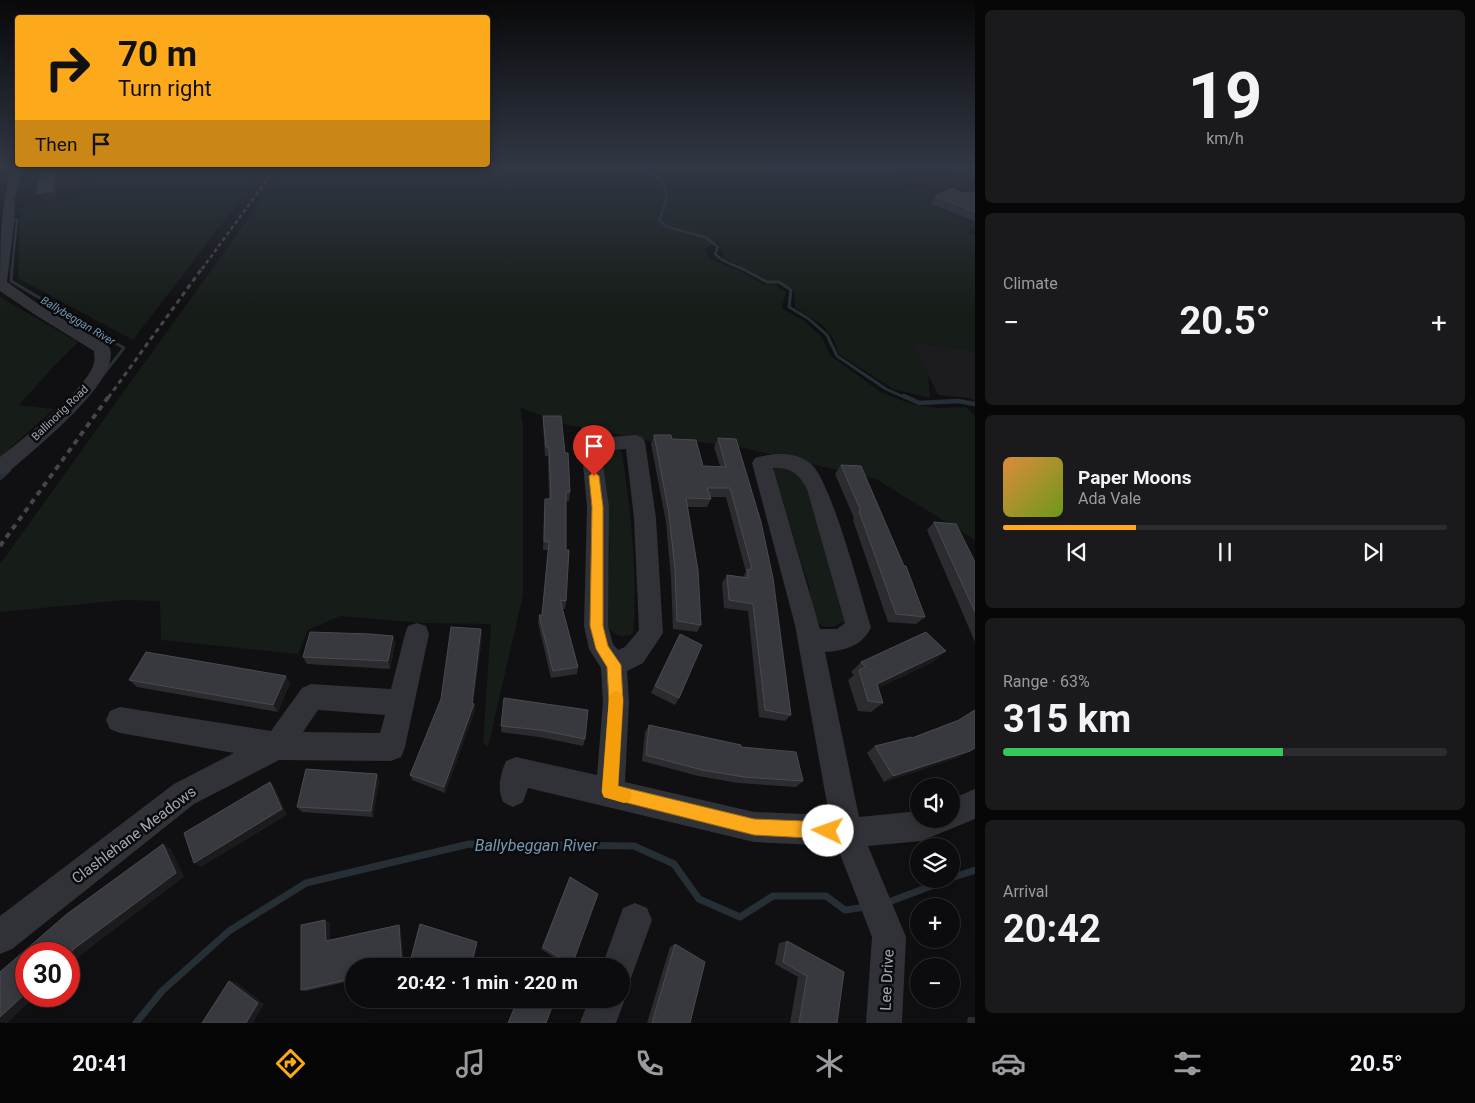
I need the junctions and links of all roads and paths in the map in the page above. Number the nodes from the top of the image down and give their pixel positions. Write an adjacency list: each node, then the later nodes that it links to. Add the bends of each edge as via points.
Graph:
1 (8, 214): 2 (street, Ballinorig Road, via 0,284 102,349 102,364 90,384)
2 (0, 468)
3 (417, 634): 6 (street)
4 (810, 641): 4 (street, via 762,463 772,460 795,463 806,471 817,489 859,627 841,640); 14 (street)
5 (614, 665): 5 (street, via 602,649 596,626 598,507 589,438 635,442 645,518 651,633 634,655); 10 (street, via 616,702)
6 (401, 703): 8 (street, Clashlehane Meadows, via 311,697); 8 (street, Clashlehane Meadows, via 391,747)
7 (120, 720): 8 (street, Clashlehane Meadows)
8 (278, 746): 16 (street, Clashlehane Meadows, via 184,794)
9 (513, 792): 10 (street, via 516,771)
10 (610, 792): 14 (street, via 754,827)
11 (975, 804): 12 (street)
12 (960, 810)
13 (910, 827): 14 (street)
14 (847, 832): 20 (street, Lee Drive, via 889,937)
15 (635, 920): 17 (street)
16 (0, 937)
17 (621, 958)
18 (604, 1008): 19 (street)
19 (598, 1023)
20 (884, 1023)

